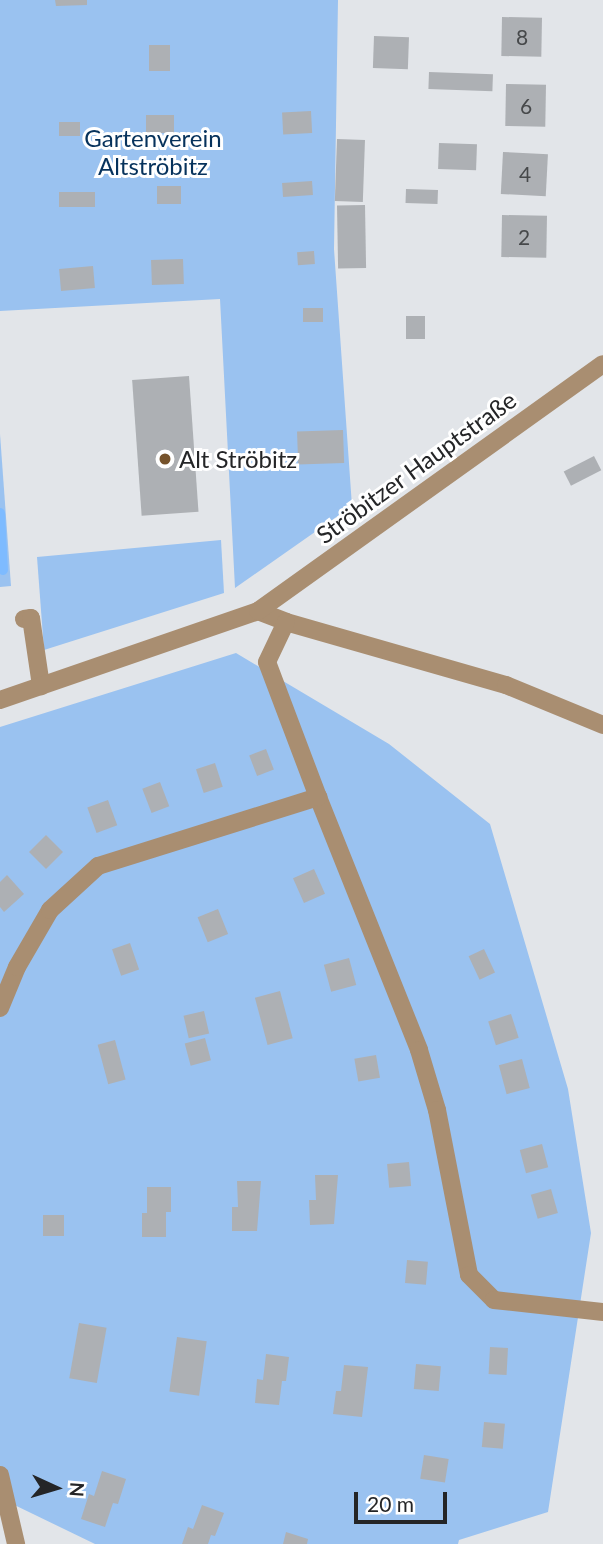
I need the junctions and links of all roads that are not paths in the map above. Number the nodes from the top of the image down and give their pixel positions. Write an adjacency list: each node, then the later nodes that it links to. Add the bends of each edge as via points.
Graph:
1 (603, 364): 2 (street, Ströbitzer Hauptstraße)
2 (258, 611): 4 (street); 5 (street, Ströbitzer Hauptstraße)
3 (24, 619): 5 (street, via 31,618)
4 (286, 622): 7 (street, via 506,685); 8 (street, via 267,662)
5 (41, 686): 6 (street, Ströbitzer Hauptstraße)
6 (0, 700)
7 (603, 725)
8 (318, 797): 9 (street, via 98,866 50,910 16,967); 10 (street, via 419,1050 437,1110 469,1275 494,1300)
9 (0, 1008)
10 (603, 1312)
11 (0, 1475): 12 (street)
12 (16, 1544)

